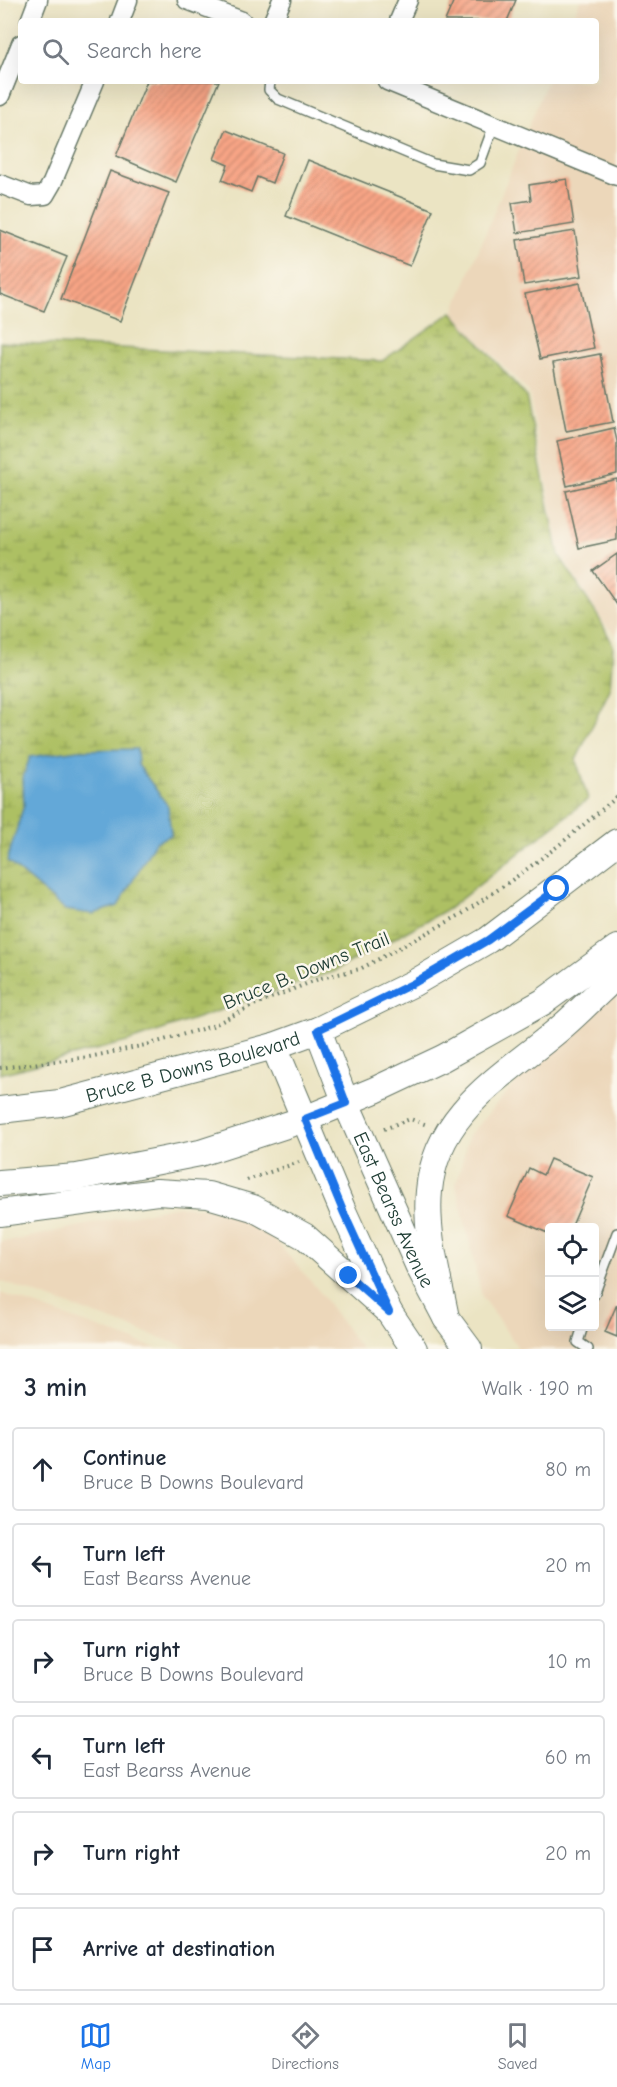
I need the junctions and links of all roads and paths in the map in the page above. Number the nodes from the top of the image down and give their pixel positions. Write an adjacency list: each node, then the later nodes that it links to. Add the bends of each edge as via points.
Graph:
1 (38, 0): 6 (street)
2 (128, 0): 7 (street)
3 (187, 0): 8 (street)
4 (282, 0): 9 (street)
5 (408, 0): 10 (street)
6 (31, 18)
7 (121, 18)
8 (234, 18)
9 (274, 18)
10 (400, 18)
11 (18, 51): 15 (street)
12 (94, 84): 18 (street, via 45,195 31,196)
13 (270, 84): 16 (lane, via 269,90 278,99 433,164 469,170 480,163)
14 (394, 84): 16 (street)
15 (0, 96)
16 (494, 125): 17 (street)
17 (617, 176)
18 (0, 184)
19 (617, 797): 25 (path, Bruce B. Downs Trail, via 558,846 462,914 360,969 321,978 212,1026 150,1044 89,1057)
20 (617, 842): 23 (main road, Bruce B Downs Boulevard, via 488,940 414,983)
21 (617, 948): 26 (main road, via 533,1008 443,1058)
22 (617, 975): 38 (main road, via 564,1025 474,1097 453,1123 435,1157 429,1191 430,1229)
23 (318, 1030): 24 (main road, Bruce B Downs Boulevard); 26 (main road, East Bearss Avenue)
24 (274, 1046): 27 (main road, Bruce B Downs Boulevard, via 60,1103); 28 (main road)
25 (0, 1068)
26 (346, 1103): 28 (main road); 38 (main road, East Bearss Avenue)
27 (0, 1110)
28 (305, 1119): 33 (main road, via 200,1153 76,1177); 37 (main road)
29 (384, 1128): 30 (path, via 410,1119)
30 (434, 1128)
31 (300, 1161): 32 (path)
32 (241, 1182)
33 (0, 1183)
34 (0, 1213): 37 (main road, via 157,1192 208,1195 253,1208 304,1236)
35 (617, 1233): 36 (lane)
36 (599, 1282)
37 (389, 1312): 40 (main road)
38 (446, 1318): 41 (main road, East Bearss Avenue)
39 (581, 1331): 42 (lane, via 578,1342)
40 (414, 1349)
41 (469, 1349)
42 (588, 1349)

